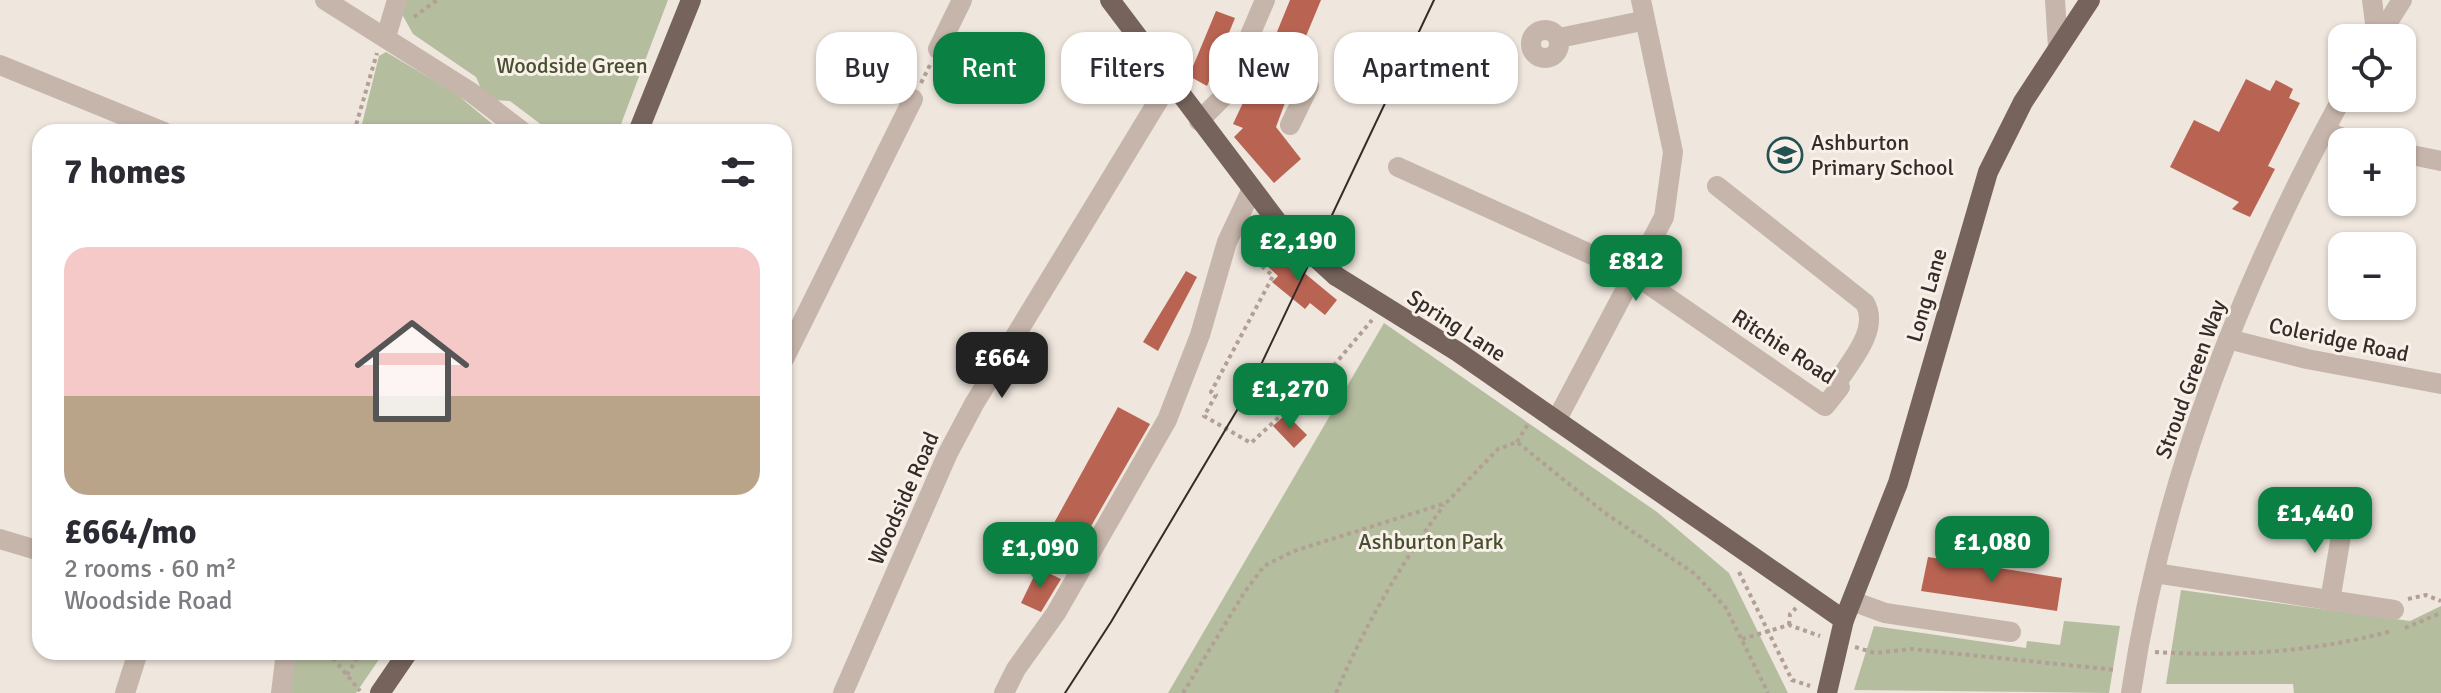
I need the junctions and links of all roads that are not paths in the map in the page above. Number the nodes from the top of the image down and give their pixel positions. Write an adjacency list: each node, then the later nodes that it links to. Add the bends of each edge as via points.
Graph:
1 (325, 0): 18 (street)
2 (397, 0): 18 (street)
3 (691, 0): 31 (main road)
4 (962, 0): 15 (street)
5 (1110, 0): 16 (main road, Spring Lane)
6 (1265, 0): 17 (street)
7 (1641, 0): 12 (street)
8 (2055, 0): 20 (street)
9 (2090, 0): 20 (main road, Long Lane)
10 (2372, 0): 13 (street)
11 (2402, 0): 14 (street)
12 (1642, 21): 19 (street); 40 (street, via 1673,152 1664,217)
13 (2376, 24)
14 (2387, 24)
15 (946, 32)
16 (1133, 32)
17 (1252, 32)
18 (386, 37): 30 (street)
19 (1559, 38)
20 (2058, 47): 50 (main road, Long Lane, via 1988,172 1898,483)
21 (0, 65): 29 (street)
22 (911, 104): 42 (street)
23 (1156, 104): 60 (street, Woodside Road, via 974,404)
24 (1186, 104): 28 (main road, Spring Lane)
25 (1216, 104): 28 (street)
26 (1300, 104): 32 (street)
27 (2335, 112): 33 (street, Stroud Green Way)
28 (1199, 121): 39 (main road, Spring Lane)
29 (144, 124)
30 (514, 124)
31 (641, 124)
32 (1290, 125)
33 (2325, 131): 34 (street); 41 (street, Stroud Green Way)
34 (2328, 132)
35 (2416, 156): 36 (street)
36 (2441, 161)
37 (1398, 167): 40 (street, Ritchie Road)
38 (1717, 186): 40 (street, Ritchie Road, via 1865,303 1871,318 1868,332 1825,406)
39 (1252, 189): 44 (main road, Spring Lane, bridge, via 1281,226 1336,276); 61 (street, via 1227,242 1200,335 1167,420 1064,601)
40 (1632, 273): 44 (street)
41 (2228, 339): 43 (street, Coleridge Road); 48 (street, Stroud Green Way, via 2180,477)
42 (792, 343)
43 (2441, 384)
44 (1556, 421): 50 (main road, Spring Lane, via 1718,531)
45 (2344, 518): 49 (street)
46 (0, 539): 47 (street)
47 (32, 549)
48 (2155, 573): 49 (street); 62 (street, Stroud Green Way)
49 (2330, 601): 51 (street)
50 (1848, 610): 52 (street); 56 (main road, Long Lane)
51 (2394, 610)
52 (2011, 632)
53 (135, 660): 57 (street)
54 (285, 660): 58 (street)
55 (403, 660): 59 (main road)
56 (1828, 692)
57 (125, 693)
58 (281, 693)
59 (380, 693)
60 (843, 693)
61 (1004, 693)
62 (2131, 693)

